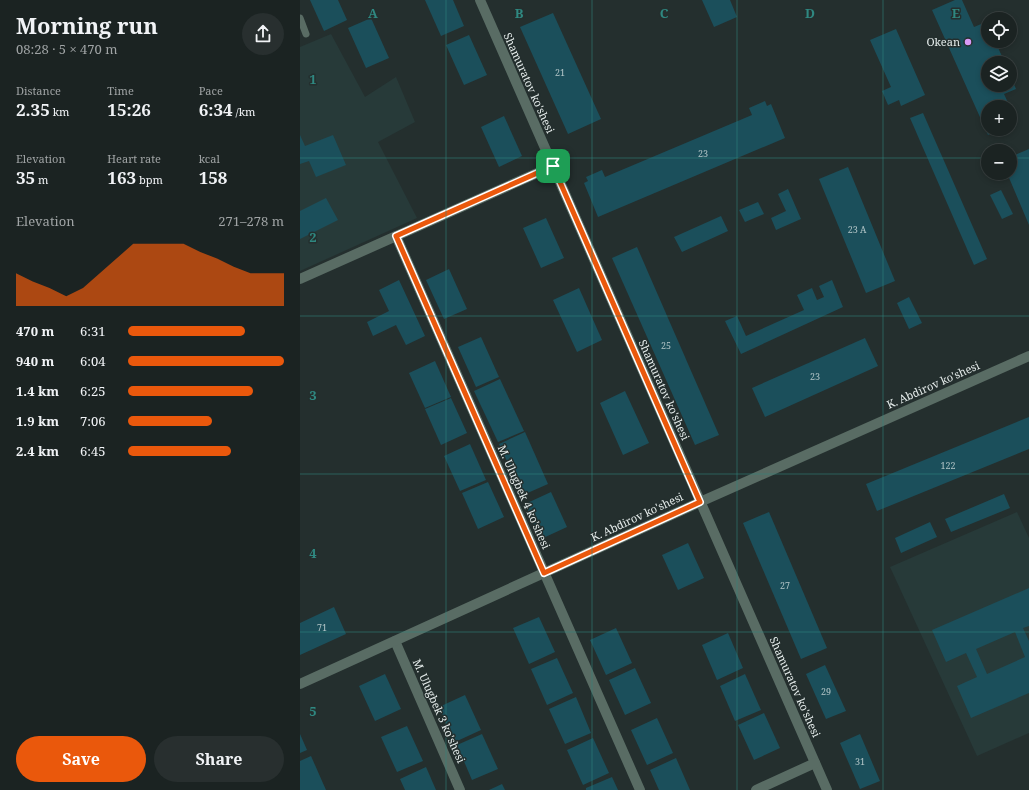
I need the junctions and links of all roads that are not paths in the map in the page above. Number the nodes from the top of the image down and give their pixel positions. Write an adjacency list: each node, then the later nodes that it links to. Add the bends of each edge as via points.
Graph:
1 (480, 0): 4 (street, Shamuratov ko'shesi)
2 (300, 18): 3 (lane)
3 (306, 34)
4 (553, 166): 5 (street); 8 (street, Shamuratov ko'shesi)
5 (396, 236): 6 (street); 9 (street, M. Ulugbek 4 ko'shesi)
6 (300, 279)
7 (1029, 356): 8 (street, K. Abdirov ko'shesi)
8 (700, 502): 9 (street, K. Abdirov ko'shesi); 12 (street, Shamuratov ko'shesi)
9 (544, 573): 10 (street, K. Abdirov ko'shesi); 14 (street, M. Ulugbek 4 ko'shesi)
10 (395, 641): 11 (street, K. Abdirov ko'shesi); 13 (street, M. Ulugbek 3 ko'shesi)
11 (300, 684)
12 (815, 763): 15 (street); 16 (street, Shamuratov ko'shesi)
13 (460, 790)
14 (640, 790)
15 (756, 790)
16 (827, 790)

